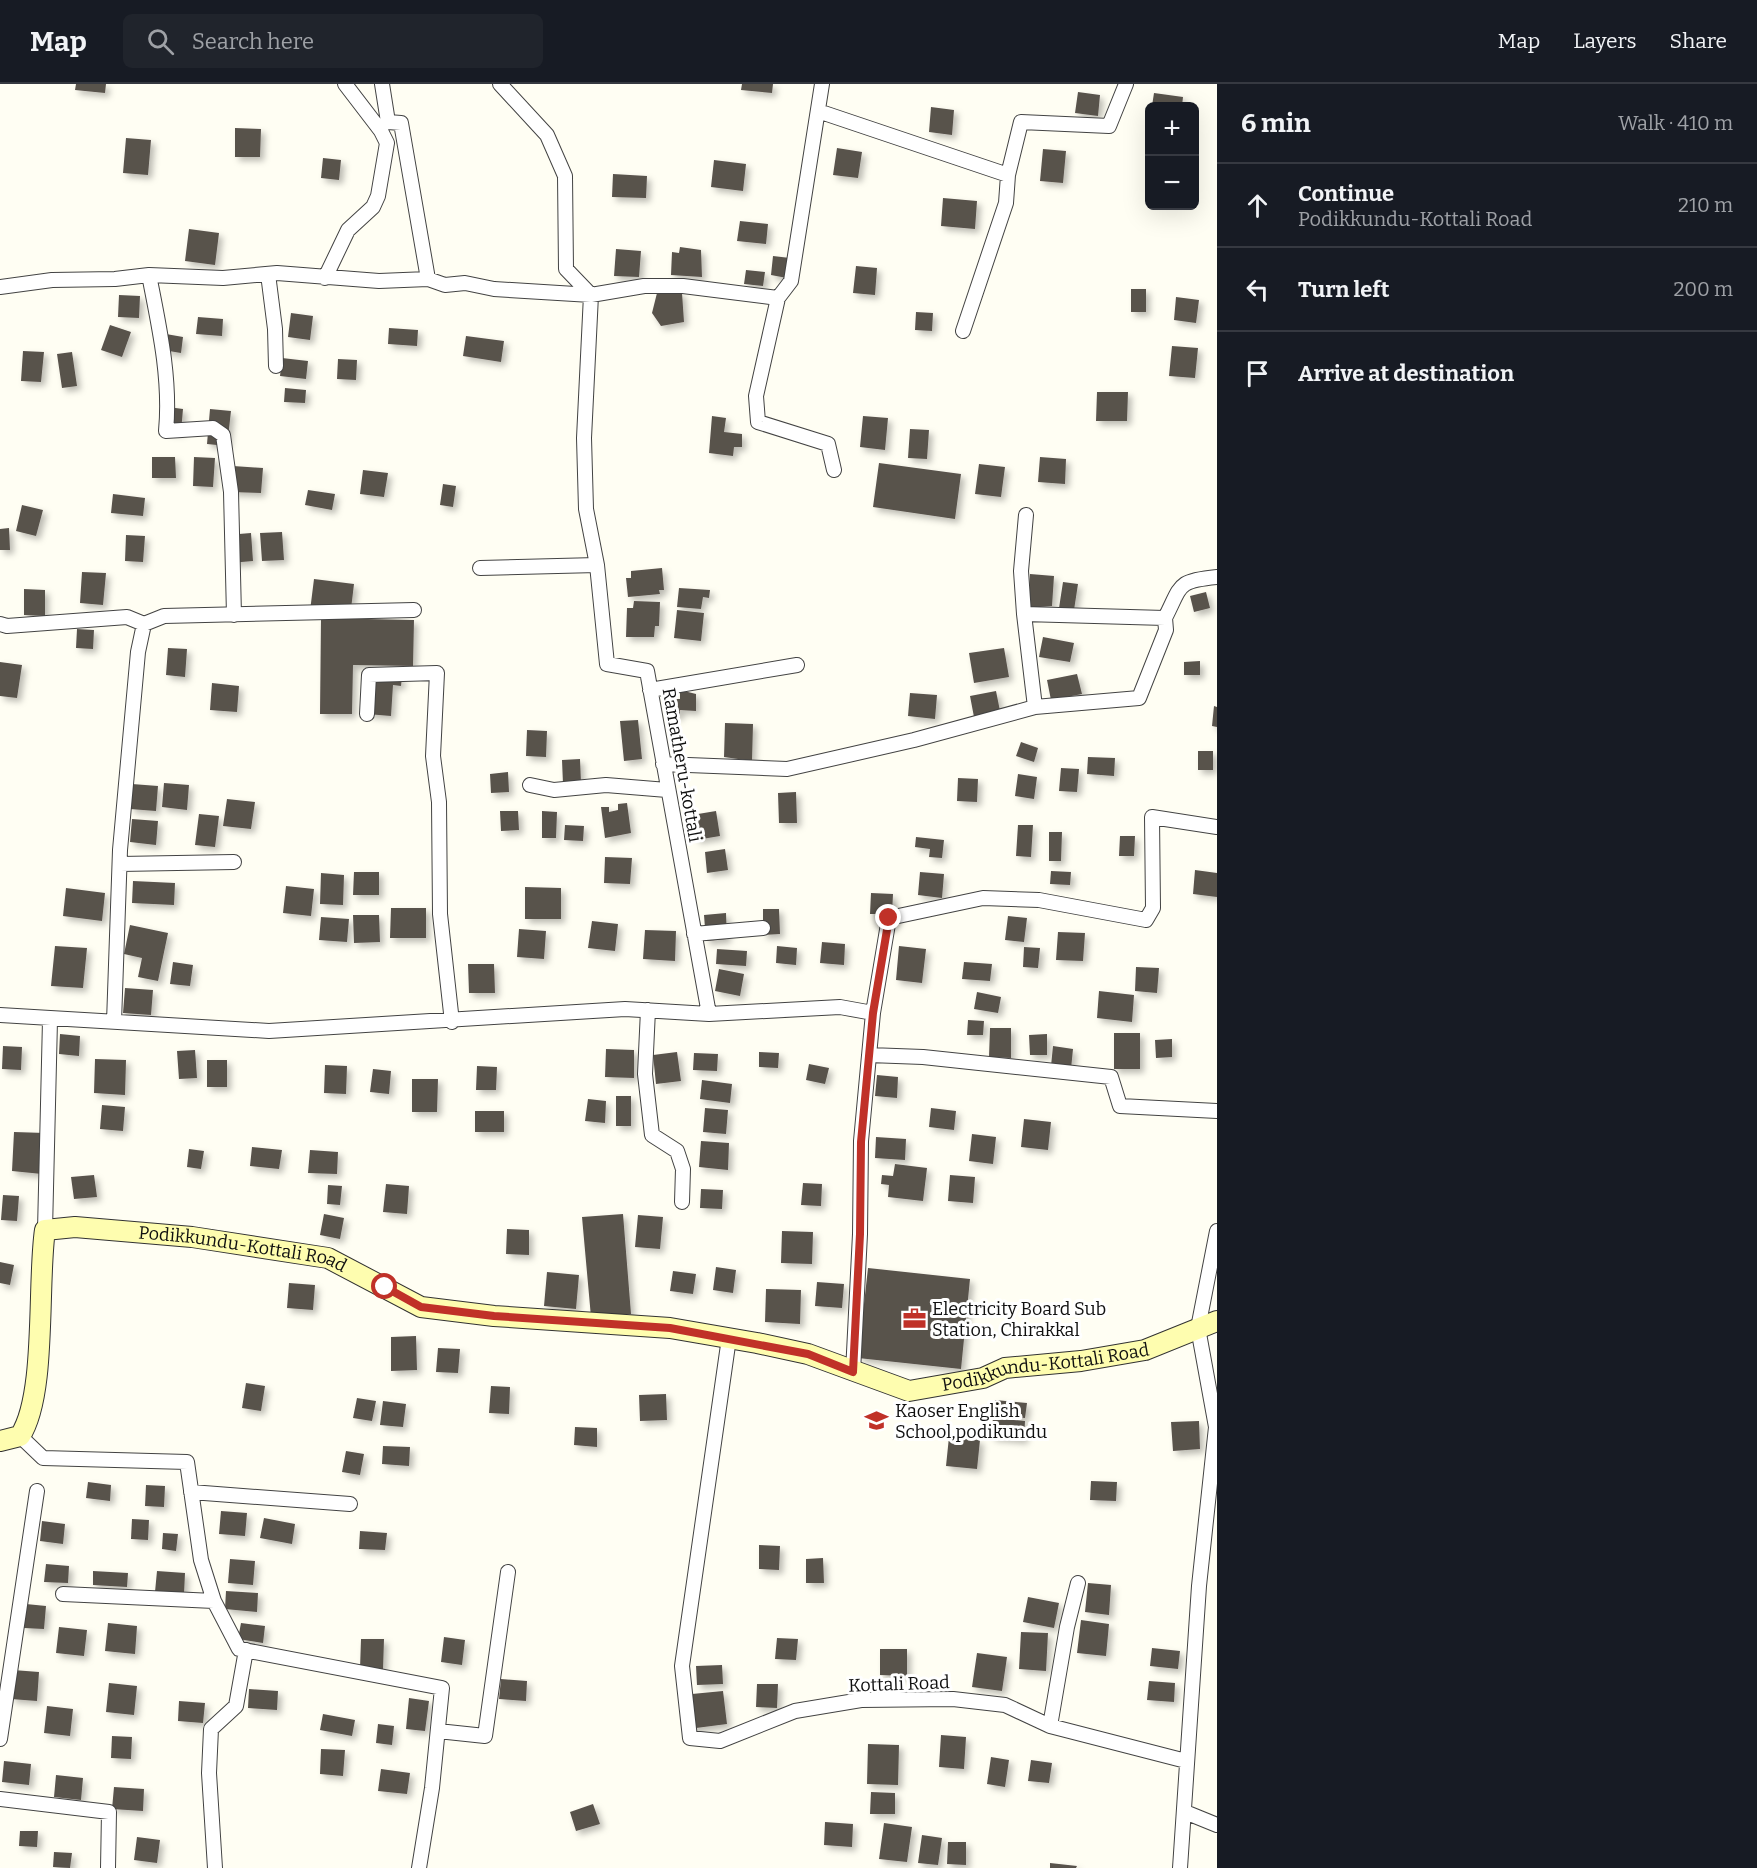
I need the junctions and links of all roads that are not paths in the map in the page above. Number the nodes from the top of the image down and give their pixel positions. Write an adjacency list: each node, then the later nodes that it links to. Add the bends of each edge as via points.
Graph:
1 (345, 84): 10 (street, via 381,130 387,144 373,207 348,230)
2 (382, 84): 11 (street, via 388,122 401,123)
3 (500, 84): 13 (street, via 547,135 565,176 566,268)
4 (822, 84): 6 (street)
5 (1126, 84): 7 (street, via 1109,126 1021,122)
6 (818, 111): 7 (street); 14 (street, via 791,282)
7 (1008, 175): 15 (street, via 1006,203)
8 (268, 274): 9 (street, via 223,278); 10 (street); 16 (street)
9 (148, 275): 12 (street); 24 (street, via 161,333 168,407 166,431 213,428 223,435 231,492)
10 (325, 278): 11 (street)
11 (428, 279): 13 (street, via 445,285 465,283 494,289)
12 (0, 287)
13 (591, 295): 14 (street, via 644,286 673,286); 19 (street, via 584,438 586,509)
14 (778, 298): 17 (street, via 756,396 758,422 828,444)
15 (963, 331)
16 (276, 366)
17 (834, 470)
18 (1026, 515): 23 (street, via 1021,571)
19 (597, 565): 20 (street); 29 (street, Ramatheru-kottali, via 607,664 647,670)
20 (480, 568)
21 (1217, 577): 25 (street, via 1194,579 1177,589)
22 (414, 610): 24 (street)
23 (1024, 614): 25 (street); 30 (street)
24 (234, 615): 27 (street, via 164,616)
25 (1165, 618): 30 (street, via 1167,630 1138,698)
26 (0, 624): 27 (street, via 127,617)
27 (144, 624): 37 (street, via 138,652)
28 (797, 664): 29 (street)
29 (650, 690): 32 (street, Ramatheru-kottali)
30 (1035, 706): 32 (street, via 914,740 787,769)
31 (367, 714): 46 (street, via 369,675 436,673 433,756 440,802 440,914)
32 (663, 764): 34 (street, Ramatheru-kottali)
33 (530, 785): 34 (street, via 555,790 606,785)
34 (667, 790): 39 (street, Ramatheru-kottali)
35 (1217, 827): 41 (street, via 1152,817 1153,908 1146,920 1039,900 984,898 889,918)
36 (234, 862): 37 (street)
37 (120, 864): 45 (street)
38 (763, 928): 39 (street)
39 (694, 934): 42 (street, Ramatheru-kottali)
40 (648, 1010): 42 (street); 46 (street); 49 (street, via 645,1074 652,1135 677,1151 683,1169)
41 (873, 1013): 42 (street, via 840,1006); 47 (street)
42 (709, 1014)
43 (0, 1015): 44 (street)
44 (50, 1020): 45 (street); 50 (street)
45 (114, 1022): 46 (street, via 269,1031)
46 (453, 1022)
47 (869, 1055): 48 (street, via 1111,1077 1120,1106); 55 (street, via 861,1142)
48 (1217, 1111)
49 (682, 1202)
50 (45, 1230): 54 (main road, Podikkundu-Kottali Road, via 75,1227 192,1237 328,1258 421,1307 670,1328); 56 (main road, via 34,1391 28,1425)
51 (1217, 1231): 53 (street)
52 (1217, 1321): 53 (main road, Podikkundu-Kottali Road)
53 (1198, 1328): 55 (main road, Podikkundu-Kottali Road, via 1145,1350 1005,1368 983,1378 909,1391); 70 (street, via 1216,1427)
54 (729, 1338): 55 (main road, Podikkundu-Kottali Road, via 808,1354); 67 (street, Kottali Road, via 682,1666 690,1738 720,1741 795,1712 861,1700 953,1699 1005,1705)
55 (853, 1372)
56 (20, 1436): 57 (main road); 59 (street, via 43,1458 187,1462)
57 (0, 1441)
58 (37, 1491): 66 (street)
59 (191, 1492): 60 (street); 64 (street, via 201,1560)
60 (350, 1504)
61 (508, 1572): 68 (street, via 485,1736)
62 (1078, 1583): 67 (street)
63 (63, 1594): 64 (street)
64 (214, 1601): 65 (street, via 239,1649)
65 (246, 1650): 68 (street, via 442,1688); 75 (street, via 236,1706 212,1729 209,1773)
66 (1, 1721): 69 (street)
67 (1050, 1726): 70 (street, Kottali Road)
68 (438, 1731): 76 (street)
69 (0, 1739)
70 (1186, 1761): 72 (street)
71 (0, 1799): 74 (street, via 109,1812)
72 (1185, 1812): 73 (street); 77 (street)
73 (1217, 1825)
74 (108, 1868)
75 (215, 1868)
76 (419, 1868)
77 (1180, 1868)

